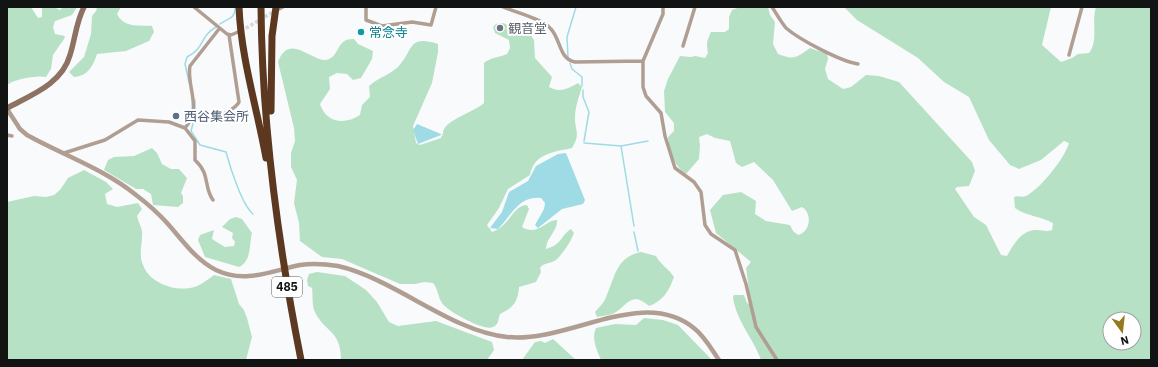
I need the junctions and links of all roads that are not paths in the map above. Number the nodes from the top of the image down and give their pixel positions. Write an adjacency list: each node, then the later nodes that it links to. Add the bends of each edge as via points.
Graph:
1 (84, 7): 20 (main road, via 70,58 56,78)
2 (194, 7): 13 (street)
3 (239, 7): 28 (highway, via 245,60 258,111)
4 (261, 7): 25 (highway, 485)
5 (366, 7): 6 (street, via 366,20 382,26 412,22 431,25)
6 (436, 7)
7 (503, 7): 18 (street, via 549,27 567,60)
8 (663, 7): 18 (street, via 663,14)
9 (695, 7): 16 (street)
10 (772, 7): 19 (street, via 785,27 798,36 848,62)
11 (1082, 7): 17 (street)
12 (279, 8): 25 (highway, via 272,36 272,125)
13 (219, 29): 15 (street); 22 (street, via 190,66 193,110)
14 (238, 32): 15 (street)
15 (229, 35): 21 (street, via 239,102)
16 (683, 46)
17 (1069, 55)
18 (643, 61): 31 (street, via 643,87 646,96 661,113 675,168 699,188 703,218 710,233 735,250 756,327)
19 (858, 64)
20 (7, 108): 26 (street, via 20,129 27,135)
21 (219, 118)
22 (186, 128): 26 (street, via 169,122 138,120 105,140); 27 (street, via 194,138 195,160 202,164 209,194)
23 (7, 135): 24 (street)
24 (12, 136)
25 (269, 149): 28 (highway, 485)
26 (64, 153): 30 (street, via 135,194 158,214 194,254 222,273 261,275 317,264 346,268 478,330 507,337 540,336 634,313 667,314 697,330)
27 (213, 200)
28 (276, 213): 29 (highway, 485)
29 (301, 360)
30 (719, 360)
31 (777, 360)

